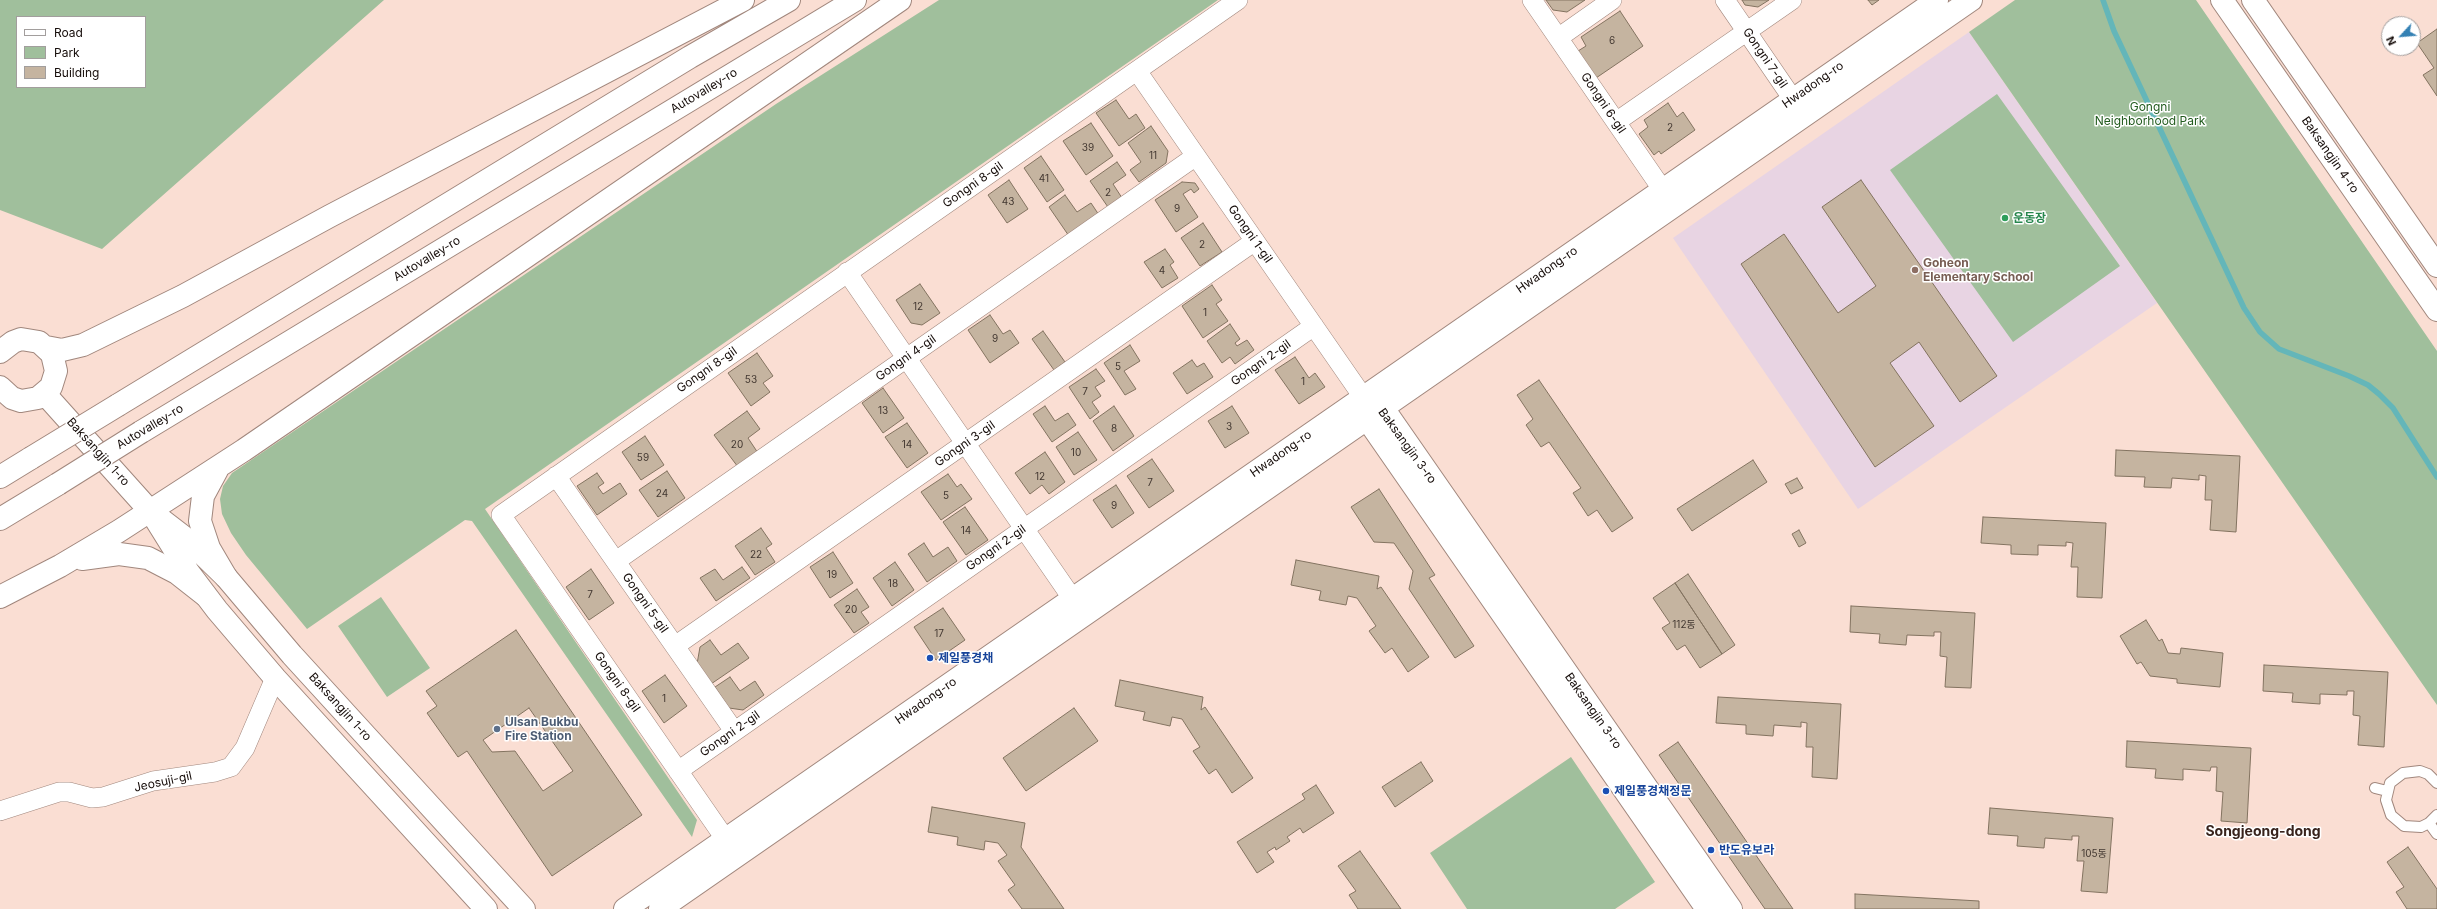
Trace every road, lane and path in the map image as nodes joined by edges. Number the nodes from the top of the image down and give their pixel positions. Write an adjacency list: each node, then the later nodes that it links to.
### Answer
1 (743, 0): 27 (main road)
2 (789, 0): 36 (main road, bridge)
3 (855, 0): 38 (main road, Autovalley-ro, bridge)
4 (900, 0): 34 (main road)
5 (1238, 0): 16 (street, Gongni 8-gil)
6 (1532, 0): 15 (street, Gongni 6-gil)
7 (1612, 0): 15 (street)
8 (1725, 0): 14 (street, Gongni 7-gil)
9 (1792, 0): 14 (street)
10 (1936, 0): 17 (main road, Hwadong-ro)
11 (1971, 0): 17 (main road, Hwadong-ro)
12 (2222, 0): 24 (main road, Baksangjin 4-ro)
13 (2253, 0): 22 (main road, Baksangjin 4-ro)
14 (1747, 32): 17 (street, Gongni 7-gil); 18 (street)
15 (1558, 38): 18 (street, Gongni 6-gil)
16 (1137, 71): 19 (street, Gongni 1-gil); 23 (street, Gongni 8-gil)
17 (1798, 108): 20 (main road, Hwadong-ro)
18 (1616, 122): 20 (street, Gongni 6-gil)
19 (1196, 156): 21 (street, Gongni 1-gil); 28 (street, Gongni 4-gil)
20 (1668, 198): 31 (main road, Hwadong-ro); 32 (main road, Hwadong-ro)
21 (1255, 241): 25 (street, Gongni 1-gil); 33 (street, Gongni 3-gil)
22 (2437, 266)
23 (848, 272): 28 (street); 35 (street, Gongni 8-gil)
24 (2437, 310)
25 (1314, 326): 31 (street, Gongni 1-gil); 39 (street, Gongni 2-gil)
26 (2, 347): 27 (main road)
27 (46, 347): 30 (main road)
28 (907, 358): 33 (street); 40 (street, Gongni 4-gil)
29 (0, 387): 30 (main road)
30 (45, 394): 37 (main road, Baksangjin 1-ro)
31 (1363, 397): 32 (main road, Baksangjin 3-ro); 45 (main road, Hwadong-ro)
32 (1375, 414): 45 (main road, Hwadong-ro); 62 (main road, Baksangjin 3-ro); 63 (main road, Baksangjin 3-ro)
33 (966, 443): 39 (street); 46 (street, Gongni 3-gil)
34 (220, 466): 37 (main road); 42 (main road)
35 (556, 476): 40 (street, Gongni 5-gil); 49 (street, Gongni 8-gil)
36 (0, 477)
37 (150, 511): 41 (main road); 42 (main road, Baksangjin 1-ro); 43 (main road, Baksangjin 1-ro)
38 (0, 519)
39 (1024, 528): 45 (street); 48 (street, Gongni 2-gil)
40 (616, 561): 46 (street, Gongni 5-gil)
41 (60, 566): 43 (main road); 44 (main road)
42 (226, 577): 59 (main road, Baksangjin 1-ro)
43 (205, 595): 47 (main road, Baksangjin 1-ro)
44 (0, 597)
45 (1078, 607): 57 (main road, Hwadong-ro); 61 (main road, Hwadong-ro)
46 (675, 646): 48 (street, Gongni 5-gil)
47 (275, 678): 53 (street, Jeosuji-gil); 58 (main road, Baksangjin 1-ro)
48 (734, 731): 49 (street, Gongni 2-gil)
49 (678, 771): 57 (street, Gongni 8-gil)
50 (2437, 783): 52 (lane)
51 (2375, 788): 52 (lane)
52 (2387, 791): 55 (lane)
53 (0, 811)
54 (2437, 815): 55 (lane)
55 (2429, 823): 56 (lane)
56 (2437, 834)
57 (726, 840): 60 (main road, Hwadong-ro)
58 (486, 909)
59 (524, 909)
60 (626, 909)
61 (660, 909)
62 (1706, 909)
63 (1730, 909)

